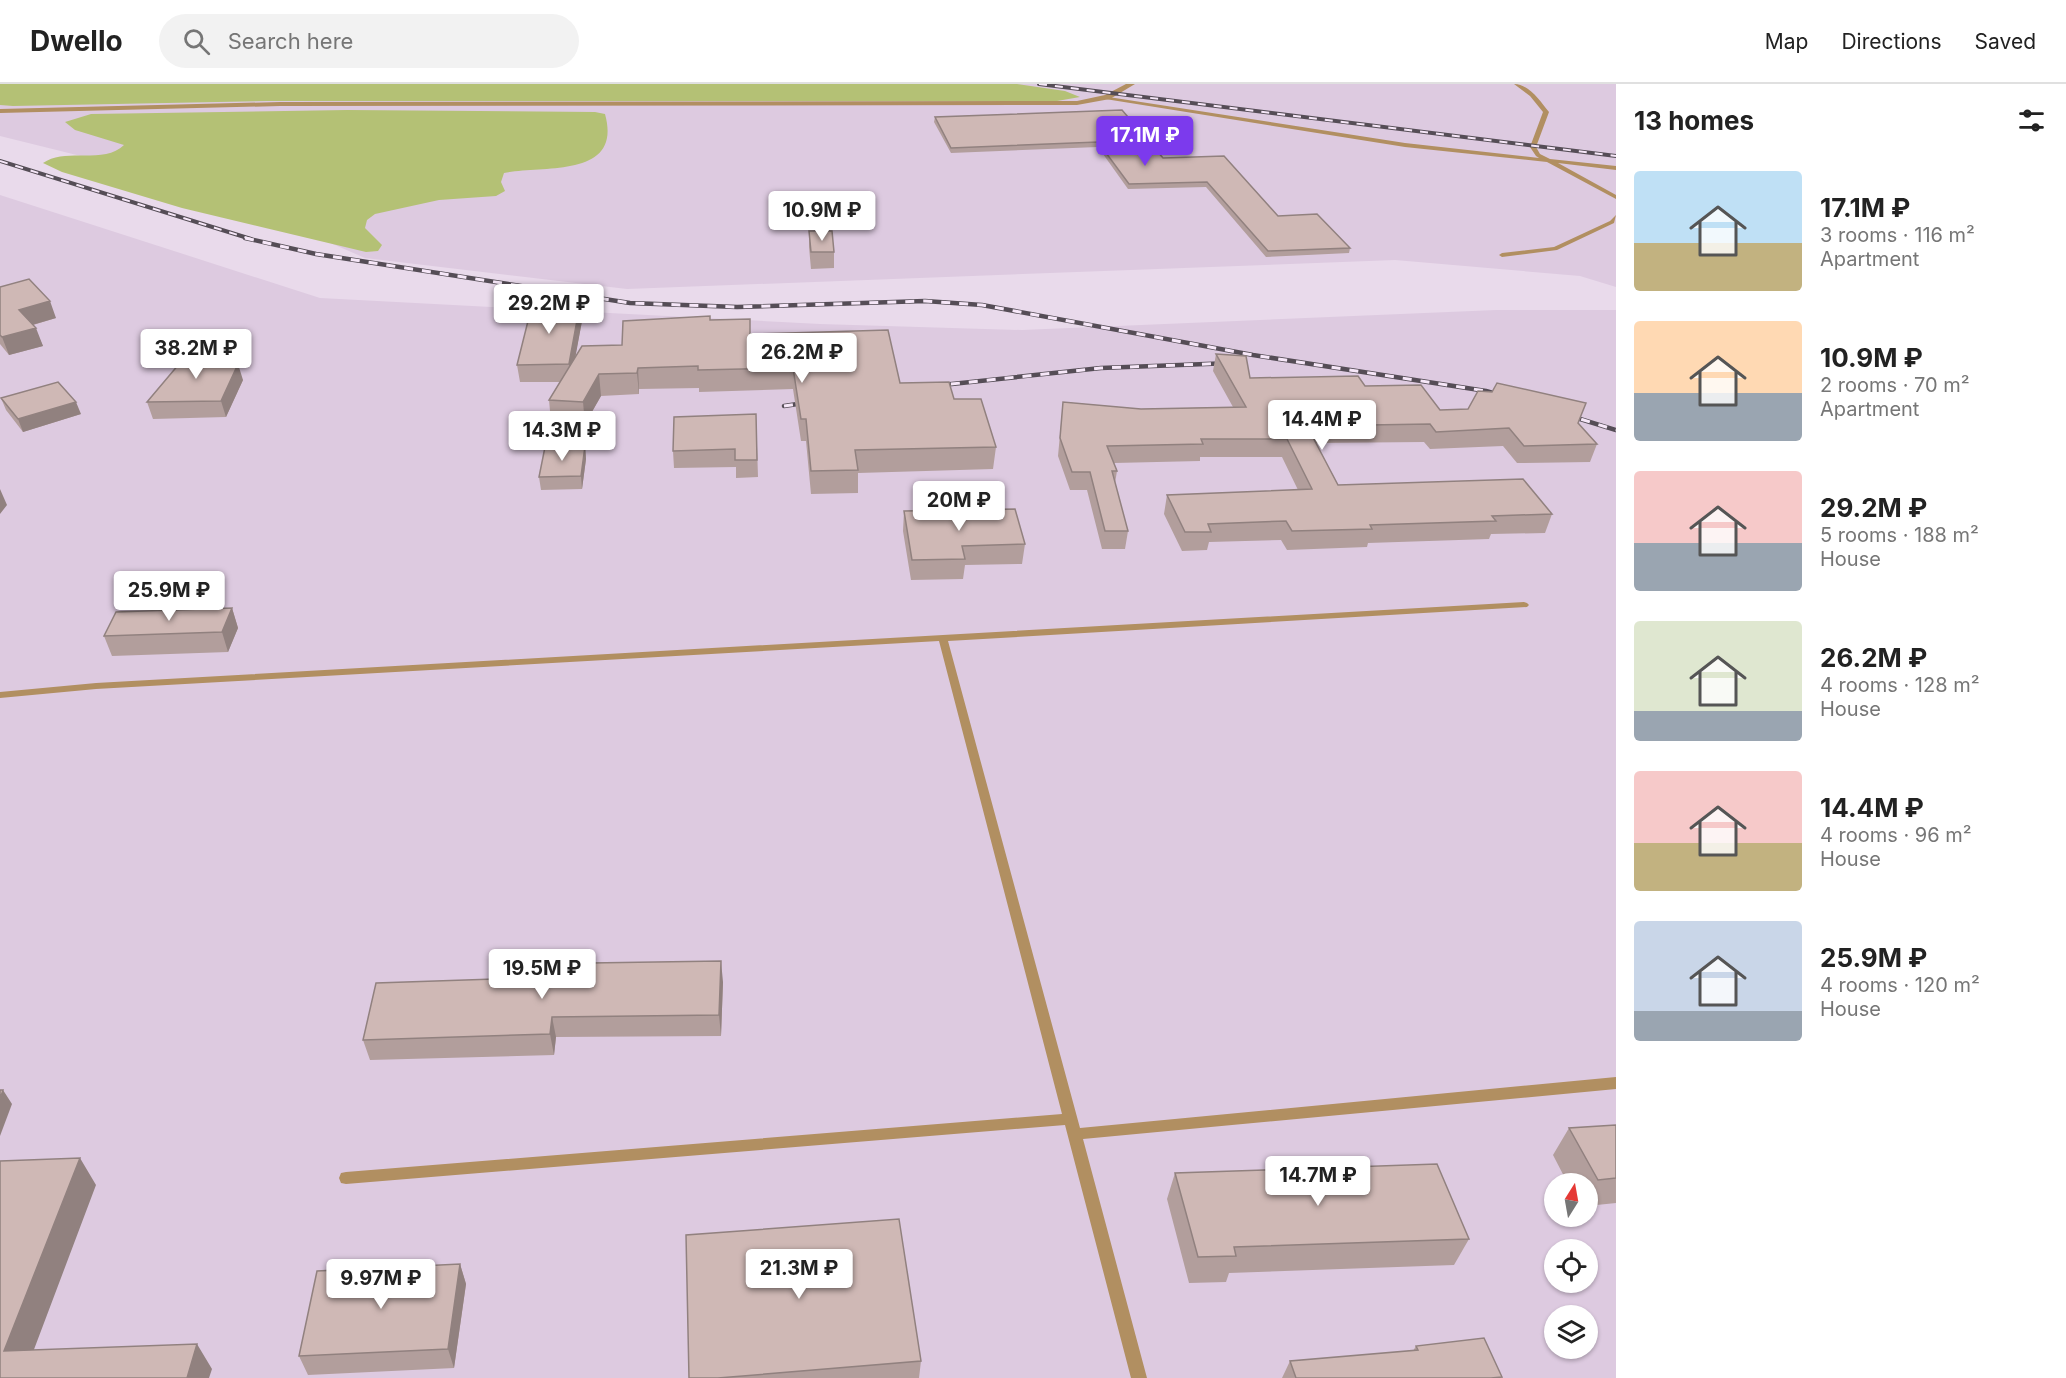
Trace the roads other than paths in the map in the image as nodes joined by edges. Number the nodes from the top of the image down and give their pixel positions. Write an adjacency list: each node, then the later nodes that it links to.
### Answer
1 (1131, 84): 3 (street)
2 (1516, 84): 5 (lane)
3 (1102, 98): 4 (street); 5 (lane)
4 (0, 111)
5 (1547, 162): 6 (lane); 7 (lane)
6 (1616, 168)
7 (1616, 197)
8 (1616, 218): 9 (lane)
9 (1502, 255)
10 (1524, 605): 11 (lane)
11 (944, 639): 12 (lane); 14 (lane)
12 (0, 695)
13 (1616, 1083): 15 (lane)
14 (1071, 1119): 15 (lane); 16 (lane)
15 (1075, 1134): 17 (lane)
16 (346, 1179)
17 (1139, 1378)

